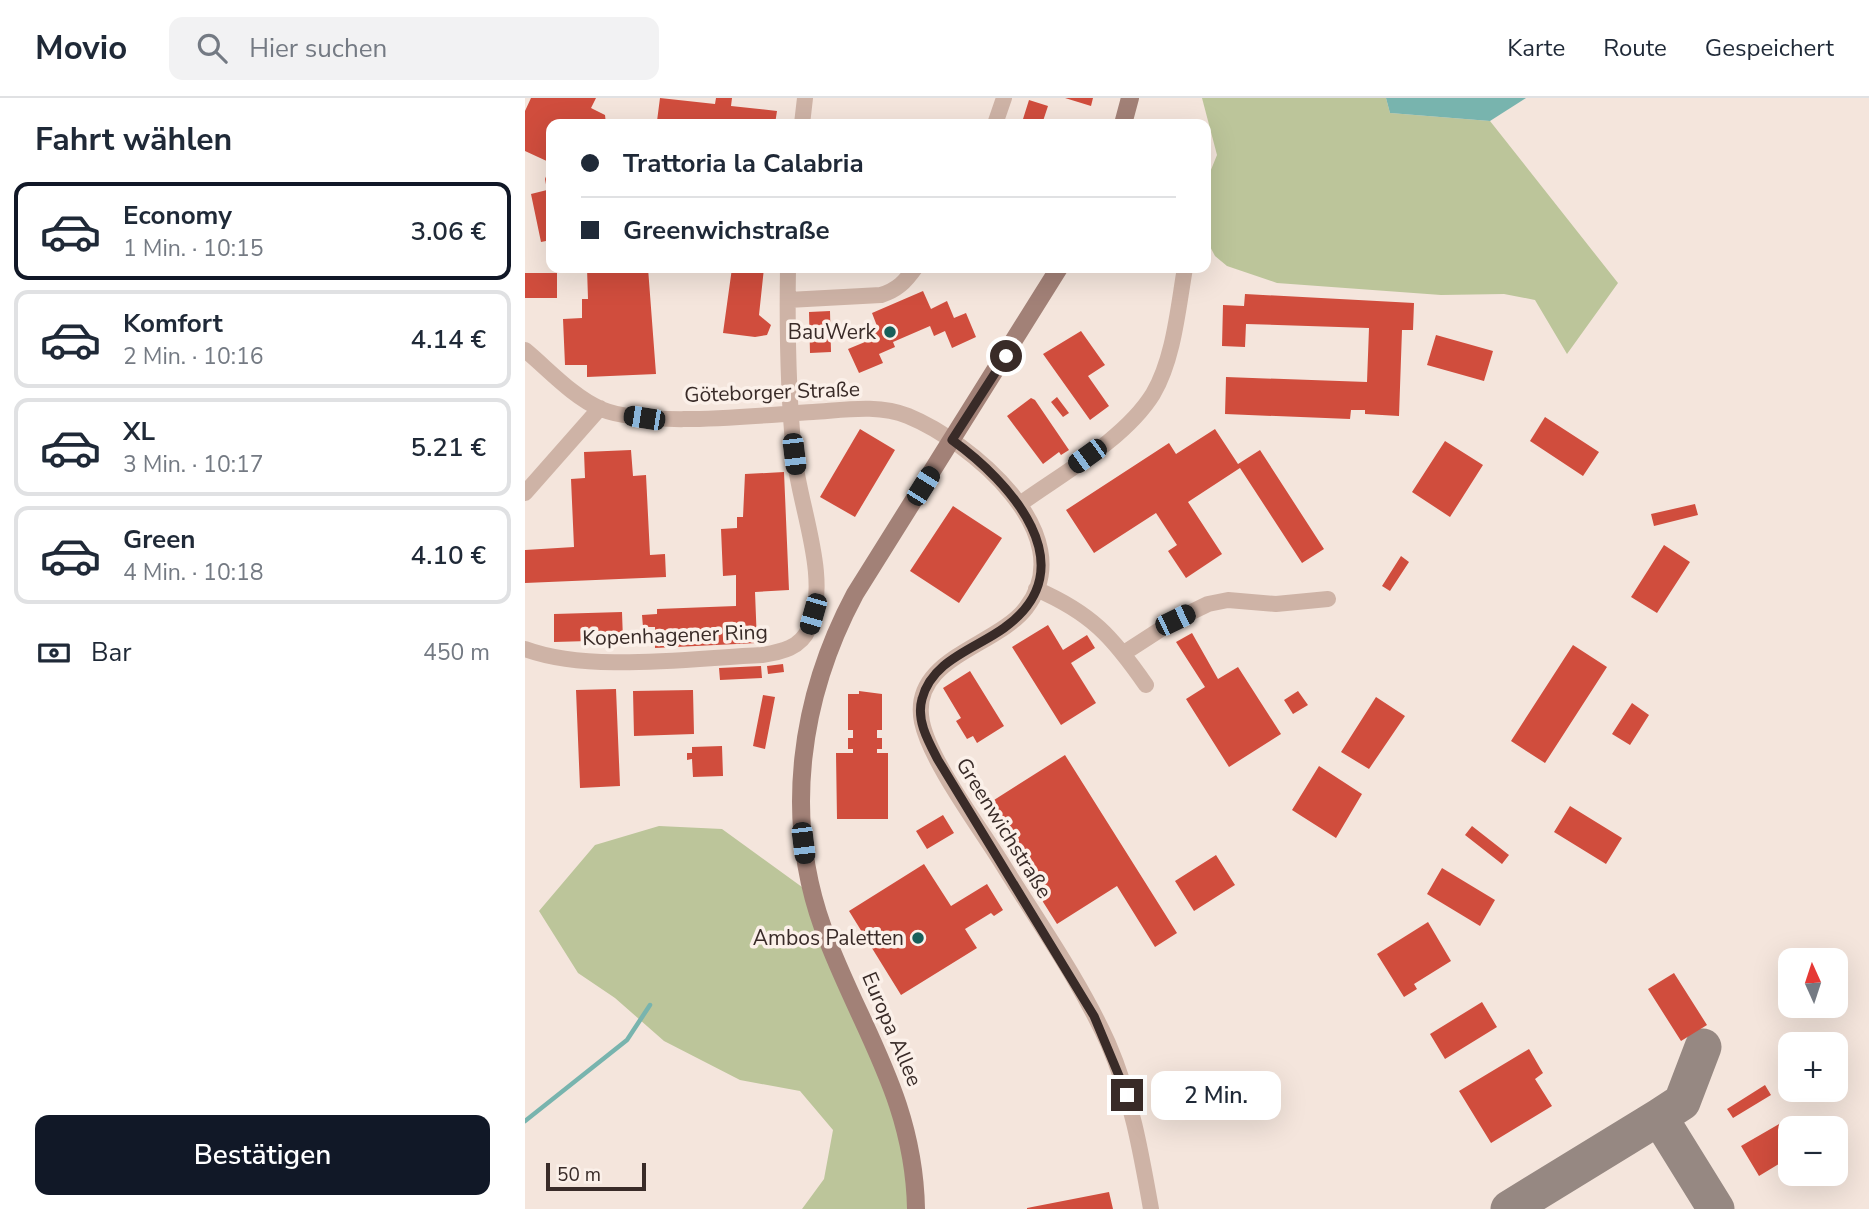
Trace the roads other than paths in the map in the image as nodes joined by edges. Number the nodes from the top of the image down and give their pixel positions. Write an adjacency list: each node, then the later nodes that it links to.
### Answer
1 (805, 98): 4 (street)
2 (1004, 98): 5 (street)
3 (1130, 98): 6 (main road)
4 (803, 119)
5 (997, 119)
6 (1124, 119)
7 (788, 273): 11 (street, Kopenhagener Ring)
8 (912, 273): 11 (street)
9 (1056, 273): 15 (main road, Europa Allee)
10 (1184, 273): 17 (street)
11 (788, 300): 14 (street, Kopenhagener Ring)
12 (525, 350): 13 (street, Göteborger Straße)
13 (600, 408): 14 (street, Göteborger Straße); 16 (street)
14 (792, 413): 15 (street, Göteborger Straße); 20 (street, Kopenhagener Ring)
15 (952, 440): 17 (street); 23 (main road, Europa Allee)
16 (525, 493)
17 (1020, 504): 18 (street)
18 (1036, 589): 21 (street); 24 (street, Greenwichstraße)
19 (1328, 599): 21 (street)
20 (525, 649)
21 (1124, 653): 22 (street)
22 (1146, 685)
23 (916, 1209)
24 (1151, 1209)

